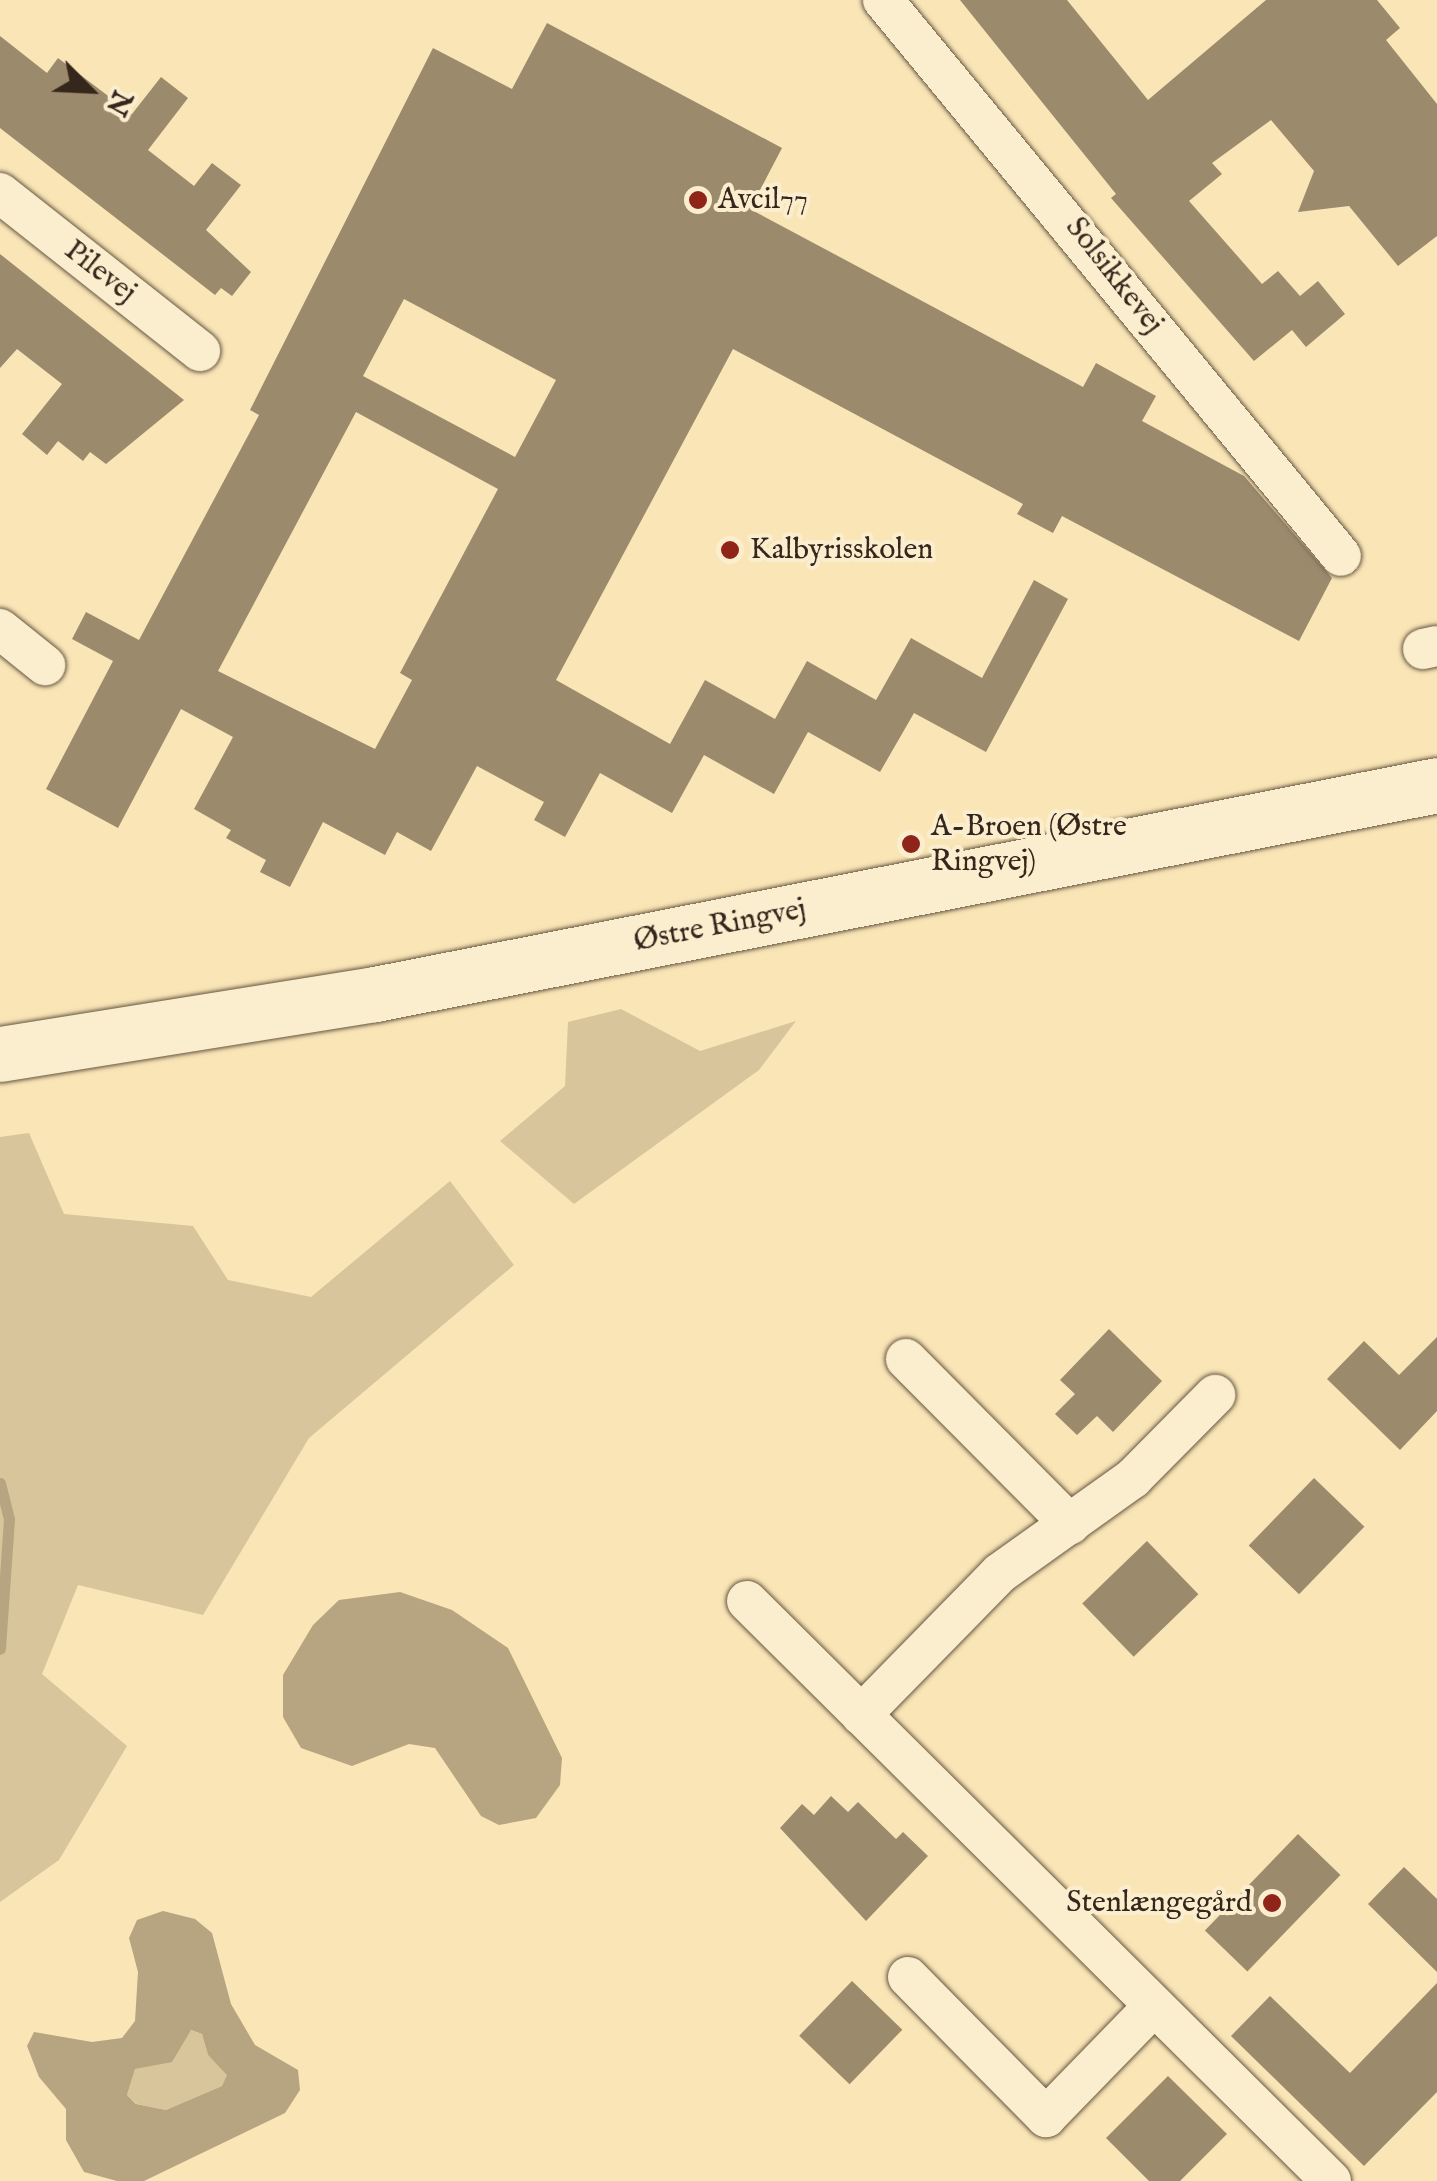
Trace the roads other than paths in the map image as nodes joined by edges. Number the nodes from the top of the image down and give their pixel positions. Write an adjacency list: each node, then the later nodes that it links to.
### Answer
1 (883, 0): 4 (street, Solsikkevej)
2 (0, 193): 3 (street, Pilevej)
3 (200, 351)
4 (1341, 556)
5 (0, 630): 6 (street)
6 (45, 665)
7 (1437, 785): 8 (street, Østre Ringvej)
8 (0, 1054)
9 (906, 1359): 11 (street)
10 (1215, 1395): 11 (street)
11 (1070, 1524): 13 (street)
12 (747, 1601): 13 (street)
13 (861, 1715): 15 (street)
14 (908, 1978): 15 (street)
15 (1153, 2007): 16 (street)
16 (1330, 2181)

